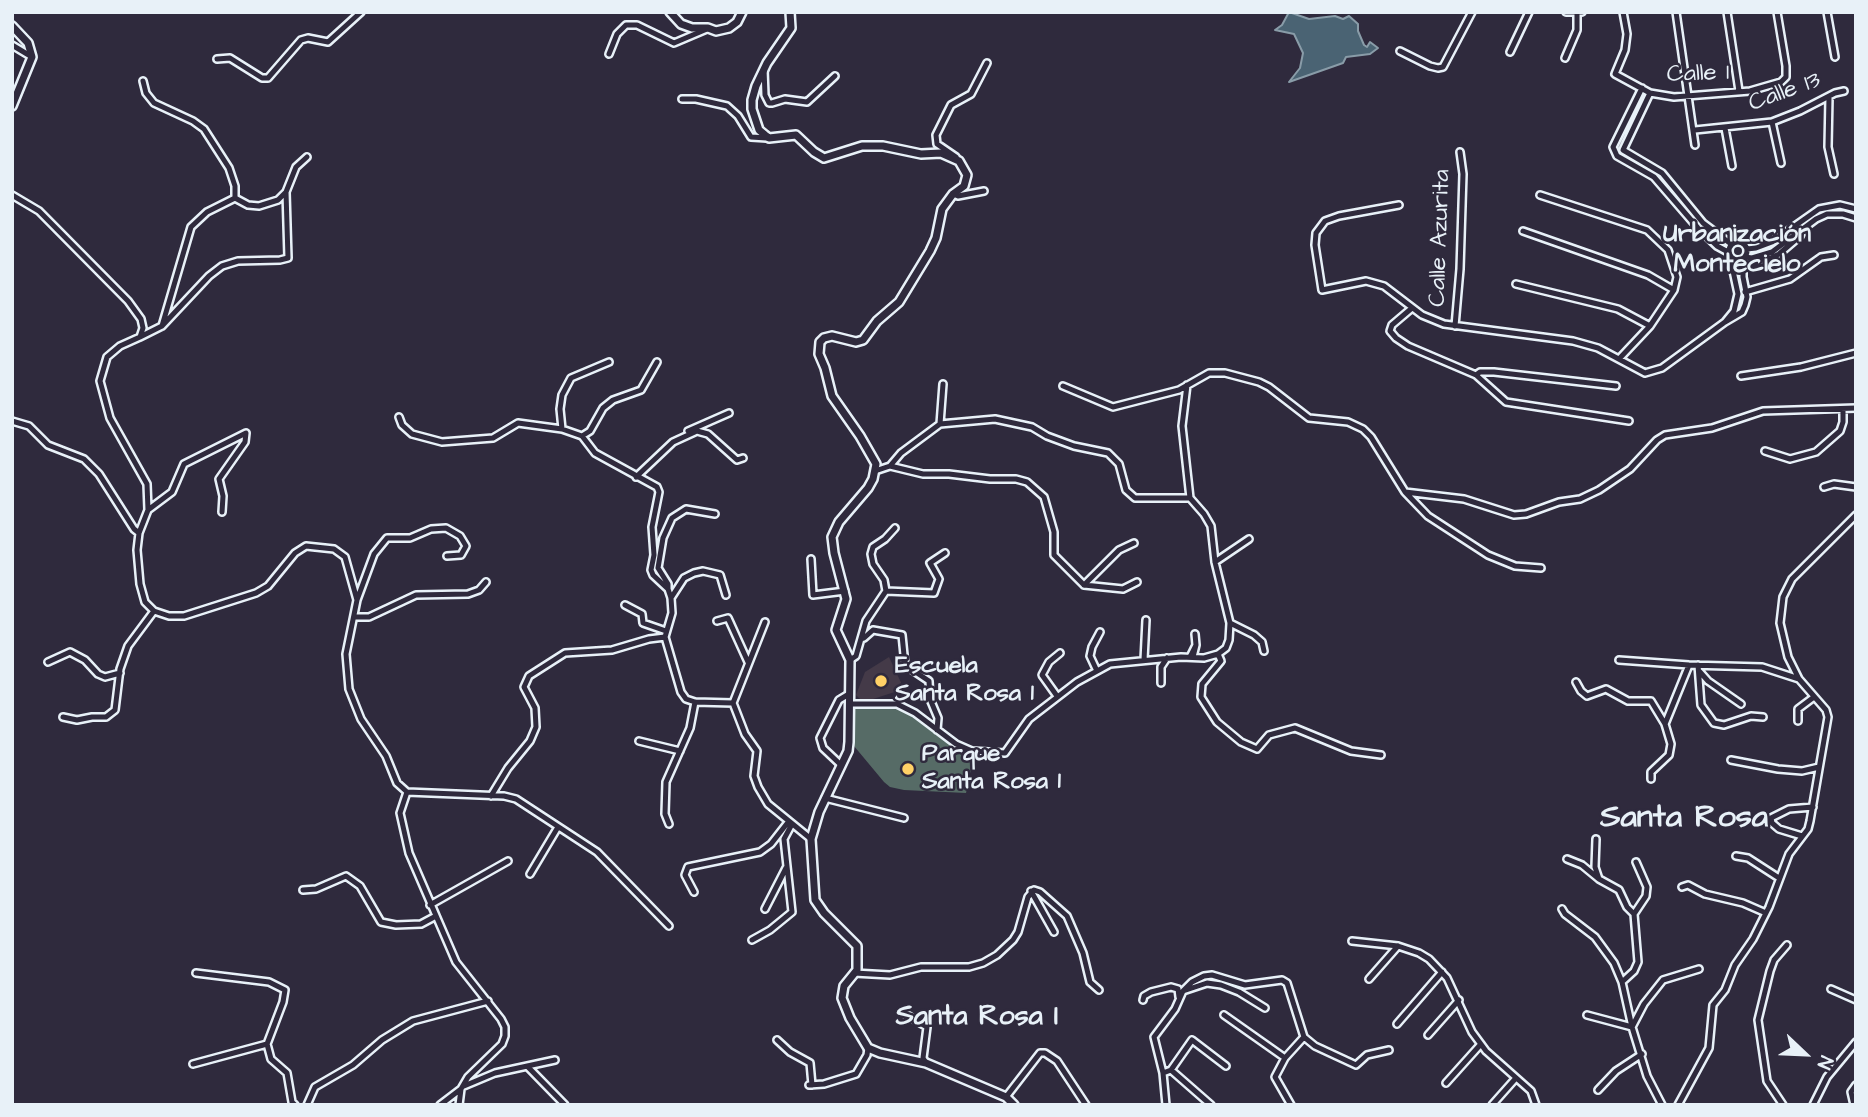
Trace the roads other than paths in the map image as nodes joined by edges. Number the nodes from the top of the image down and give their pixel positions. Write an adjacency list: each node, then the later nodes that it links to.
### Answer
1 (361, 12): 25 (street)
2 (670, 12): 17 (street)
3 (736, 12): 15 (street)
4 (742, 12): 15 (street)
5 (793, 12): 27 (street)
6 (1472, 12): 19 (street)
7 (1529, 12): 20 (street)
8 (1566, 12): 14 (street)
9 (1623, 12): 30 (street)
10 (1676, 12): 34 (street)
11 (1727, 12): 31 (street)
12 (1777, 12): 31 (street, Calle 1)
13 (1827, 12): 23 (street)
14 (1580, 13): 24 (street)
15 (737, 22): 17 (street)
16 (12, 26): 22 (street)
17 (708, 28): 21 (street)
18 (12, 45): 22 (street)
19 (1400, 51)
20 (1510, 52)
21 (609, 54)
22 (32, 57): 37 (street)
23 (1835, 57)
24 (1565, 58)
25 (217, 59)
26 (987, 64): 45 (street)
27 (764, 69): 28 (street); 41 (street)
28 (835, 76)
29 (143, 81): 54 (street)
30 (1642, 88): 33 (street); 61 (street)
31 (1739, 91): 34 (street, Calle 1)
32 (1844, 91): 35 (street, Calle 13)
33 (1650, 93): 34 (street, Calle 1); 59 (street)
34 (1688, 97): 40 (street)
35 (1829, 97): 38 (street, Calle 13); 48 (street)
36 (682, 99): 41 (street)
37 (12, 106)
38 (1772, 122): 39 (street, Calle 13); 46 (street)
39 (1725, 128): 40 (street, Calle 13); 47 (street)
40 (1695, 130): 42 (street)
41 (769, 138): 45 (street)
42 (1695, 145)
43 (1460, 152): 71 (street, Calle Azurita)
44 (307, 157): 50 (street)
45 (959, 161): 51 (street)
46 (1781, 163)
47 (1732, 166)
48 (1834, 174)
49 (984, 191): 51 (street)
50 (286, 192): 54 (street); 70 (street)
51 (953, 194): 97 (street)
52 (12, 195): 73 (street)
53 (1540, 195): 65 (street)
54 (235, 198): 70 (street)
55 (1399, 205): 68 (street)
56 (1856, 209): 60 (street)
57 (1856, 218): 63 (street)
58 (1524, 231): 65 (street)
59 (1731, 244): 60 (street); 61 (street)
60 (1747, 249): 63 (street)
61 (1729, 254): 63 (street); 67 (street)
62 (1834, 255): 66 (street)
63 (1744, 258): 66 (street)
64 (1516, 284): 72 (street)
65 (1674, 290): 72 (street)
66 (1746, 292): 67 (street); 69 (street)
67 (1738, 293): 69 (street)
68 (1412, 307): 71 (street); 78 (street)
69 (1725, 322): 75 (street)
70 (162, 326): 73 (street)
71 (1455, 326): 75 (street)
72 (1650, 326): 75 (street)
73 (140, 337): 103 (street)
74 (1856, 353): 79 (street)
75 (1619, 359)
76 (609, 362): 91 (street)
77 (657, 362): 92 (street)
78 (1476, 375): 83 (street); 89 (street)
79 (1741, 376)
80 (943, 384): 90 (street)
81 (1186, 385): 82 (street); 101 (street); 102 (street)
82 (1063, 386)
83 (1616, 386)
84 (1856, 408): 85 (street)
85 (1843, 409): 94 (street); 101 (street)
86 (729, 413): 93 (street)
87 (399, 417): 91 (street)
88 (12, 421): 108 (street)
89 (1629, 421)
90 (940, 424): 96 (street); 102 (street)
91 (562, 429): 92 (street)
92 (582, 436): 98 (street)
93 (685, 436): 95 (street); 98 (street)
94 (1765, 450)
95 (743, 458)
96 (890, 466): 97 (street); 118 (street)
97 (875, 471): 120 (street)
98 (636, 477): 119 (street)
99 (1856, 486): 100 (street)
100 (1824, 487)
101 (1405, 492): 115 (street)
102 (1189, 498): 114 (street)
103 (148, 510): 104 (street); 108 (street)
104 (222, 512)
105 (715, 514): 119 (street)
106 (1856, 515): 148 (street)
107 (895, 528): 121 (street)
108 (139, 533): 126 (street)
109 (1248, 539): 114 (street)
110 (1134, 543): 118 (street)
111 (945, 553): 121 (street)
112 (447, 556): 124 (street)
113 (811, 559): 120 (street)
114 (1215, 562): 131 (street)
115 (1541, 568)
116 (486, 582): 127 (street)
117 (1137, 582): 118 (street)
118 (1084, 585)
119 (668, 589): 123 (street)
120 (845, 591): 139 (street)
121 (886, 591): 134 (street)
122 (726, 595): 123 (street)
123 (671, 598): 133 (street)
124 (357, 600): 126 (street); 127 (street)
125 (625, 605): 133 (street)
126 (154, 611): 147 (street)
127 (355, 617): 170 (street)
128 (1146, 620): 140 (street)
129 (717, 621): 143 (street)
130 (765, 622): 143 (street)
131 (1230, 623): 135 (street); 137 (street)
132 (1100, 632): 146 (street)
133 (665, 634): 154 (street); 171 (street)
134 (860, 643): 139 (street); 162 (street)
135 (1264, 651)
136 (1060, 653): 152 (street)
137 (1218, 654): 138 (street); 165 (street)
138 (1167, 658): 140 (street); 150 (street)
139 (850, 660): 151 (street)
140 (1144, 660): 146 (street)
141 (1619, 660): 144 (street)
142 (48, 662): 147 (street)
143 (748, 662): 155 (street)
144 (1689, 665): 145 (street); 161 (street)
145 (1698, 665): 148 (street); 157 (street); 159 (street)
146 (1097, 671): 152 (street)
147 (120, 673): 158 (street)
148 (1799, 679): 153 (street)
149 (1576, 682): 161 (street)
150 (1161, 683)
151 (849, 694): 156 (street); 167 (street)
152 (1058, 696): 162 (street)
153 (1814, 697): 160 (street); 168 (street)
154 (695, 702): 155 (street); 164 (street)
155 (733, 703): 175 (street)
156 (849, 704): 162 (street); 167 (street)
157 (1741, 704)
158 (63, 717)
159 (1763, 717)
160 (1798, 721)
161 (1665, 723): 169 (street)
162 (937, 730)
163 (639, 741): 164 (street)
164 (680, 751): 176 (street)
165 (1381, 755)
166 (1731, 760): 168 (street)
167 (841, 765): 172 (street)
168 (1819, 767): 173 (street)
169 (1651, 779)
170 (407, 792): 171 (street); 193 (street)
171 (491, 796): 177 (street)
172 (825, 798): 174 (street); 179 (street)
173 (1813, 807): 178 (street); 178 (street)
174 (904, 818)
175 (791, 823): 179 (street); 184 (street); 192 (street)
176 (669, 824)
177 (558, 827): 186 (street); 199 (street)
178 (1802, 836): 187 (street)
179 (811, 839): 208 (street)
180 (1596, 839): 188 (street)
181 (1736, 856): 187 (street)
182 (1567, 859): 188 (street)
183 (508, 860): 193 (street)
184 (787, 861): 194 (street); 201 (street)
185 (1636, 862): 197 (street)
186 (530, 874)
187 (1779, 878): 196 (street)
188 (1599, 879): 197 (street)
189 (1682, 887): 196 (street)
190 (303, 890): 198 (street)
191 (1031, 891): 200 (street); 208 (street); 212 (street)
192 (694, 892)
193 (430, 905): 198 (street)
194 (765, 909)
195 (1562, 909): 210 (street)
196 (1766, 913): 260 (street)
197 (1634, 914): 210 (street)
198 (436, 916): 217 (street)
199 (669, 926)
200 (1054, 932)
201 (752, 940)
202 (1352, 941): 204 (street)
203 (1787, 945): 261 (street)
204 (1398, 946): 206 (street); 209 (street)
205 (1699, 969): 223 (street)
206 (1442, 972): 215 (street); 222 (street)
207 (195, 973): 228 (street)
208 (854, 973): 230 (street)
209 (1369, 979)
210 (1622, 982): 223 (street)
211 (1831, 989): 216 (street)
212 (1099, 990)
213 (1181, 994): 214 (street); 218 (street); 225 (street); 240 (street)
214 (1143, 1000)
215 (1459, 1000): 224 (street); 229 (street)
216 (1856, 1000)
217 (488, 1001): 244 (street); 248 (street)
218 (1265, 1008)
219 (902, 1012): 235 (street)
220 (1224, 1015): 233 (street)
221 (1587, 1015): 223 (street)
222 (1397, 1024)
223 (1632, 1027): 232 (street)
224 (1428, 1035)
225 (1304, 1037): 231 (street); 233 (street)
226 (777, 1040): 230 (street)
227 (1856, 1042): 262 (street)
228 (267, 1044): 236 (street); 247 (street)
229 (1482, 1044): 241 (street); 242 (street)
230 (868, 1048): 235 (street)
231 (1389, 1049)
232 (1642, 1054): 245 (street); 259 (street)
233 (1285, 1058): 256 (street)
234 (555, 1060): 238 (street)
235 (926, 1063): 246 (street)
236 (193, 1064)
237 (1226, 1066): 239 (street)
238 (527, 1067): 244 (street); 251 (street)
239 (1171, 1070): 240 (street); 255 (street)
240 (1163, 1073): 254 (street)
241 (1517, 1078): 257 (street); 258 (street)
242 (1446, 1083)
243 (1856, 1085): 263 (street)
244 (461, 1088): 249 (street); 250 (street)
245 (1598, 1090)
246 (1006, 1097): 252 (street); 253 (street)
247 (291, 1104)
248 (307, 1105)
249 (440, 1105)
250 (459, 1105)
251 (565, 1105)
252 (1014, 1105)
253 (1086, 1105)
254 (1166, 1105)
255 (1211, 1105)
256 (1291, 1105)
257 (1492, 1105)
258 (1536, 1105)
259 (1662, 1105)
260 (1678, 1105)
261 (1783, 1105)
262 (1813, 1105)
263 (1854, 1105)

